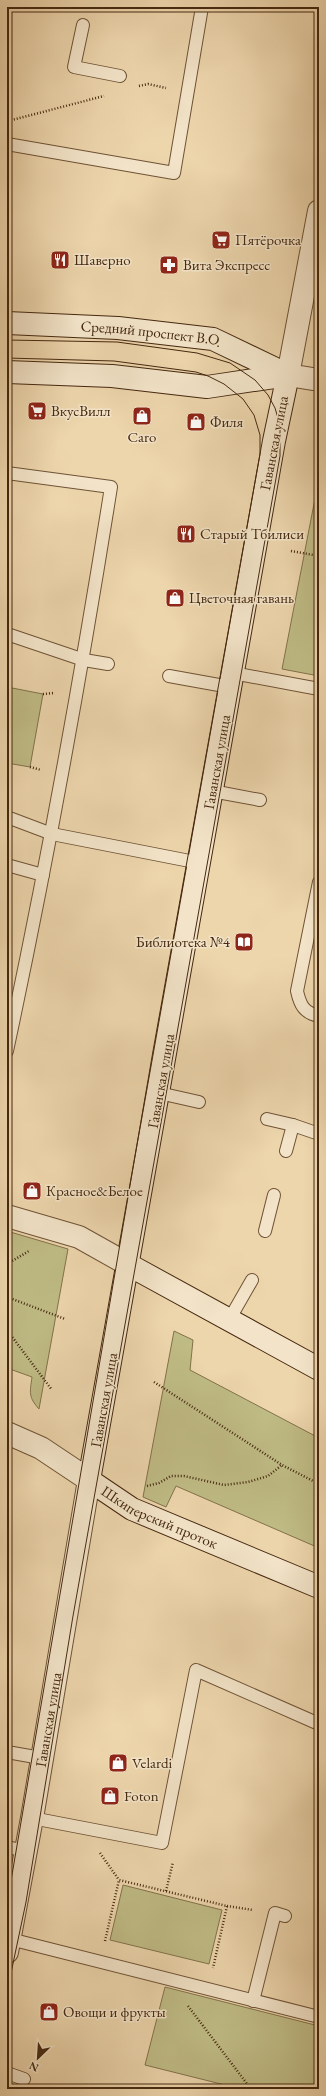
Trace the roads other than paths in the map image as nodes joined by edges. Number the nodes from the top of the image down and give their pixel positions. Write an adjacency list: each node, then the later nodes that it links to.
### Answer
1 (202, 7): 4 (lane)
2 (83, 25): 3 (lane)
3 (120, 76)
4 (7, 144)
5 (319, 211): 8 (main road, Гаванская улица)
6 (7, 323): 8 (main road, Средний проспект В.О.)
7 (7, 372): 8 (main road, Средний проспект В.О.)
8 (288, 375): 9 (main road, Средний проспект В.О.); 15 (main road, Гаванская улица)
9 (319, 380)
10 (7, 473): 12 (lane)
11 (7, 634): 12 (lane)
12 (84, 660): 13 (lane); 20 (lane)
13 (108, 664)
14 (169, 676): 15 (lane)
15 (232, 680): 16 (lane); 17 (main road, Гаванская улица)
16 (319, 689)
17 (212, 791): 18 (lane); 21 (main road, Гаванская улица)
18 (260, 800)
19 (7, 817): 20 (lane)
20 (52, 834): 21 (lane); 23 (lane)
21 (200, 862): 28 (main road, Гаванская улица)
22 (7, 865): 23 (lane)
23 (43, 875): 27 (lane)
24 (319, 882): 25 (lane)
25 (316, 911): 26 (lane)
26 (319, 1016)
27 (7, 1051)
28 (159, 1093): 29 (lane); 37 (main road, Гаванская улица)
29 (199, 1102)
30 (267, 1118): 31 (lane)
31 (293, 1125): 32 (lane); 33 (lane)
32 (319, 1134)
33 (286, 1151)
34 (274, 1195): 36 (lane)
35 (7, 1216): 37 (main road)
36 (265, 1231)
37 (129, 1265): 39 (main road); 42 (main road, Гаванская улица)
38 (252, 1280): 39 (lane)
39 (229, 1320): 40 (main road)
40 (319, 1369)
41 (7, 1433): 42 (main road, Шкиперский проток)
42 (89, 1480): 43 (main road, Шкиперский проток); 46 (main road, Гаванская улица)
43 (319, 1587)
44 (319, 1724): 47 (lane)
45 (7, 1752): 46 (lane)
46 (41, 1758): 47 (main road, Гаванская улица)
47 (32, 1818): 48 (main road, Гаванская улица)
48 (16, 1849): 50 (main road, Гаванская улица)
49 (285, 1916): 51 (lane)
50 (8, 1945): 51 (lane)
51 (253, 2001): 52 (lane)
52 (319, 2018)
53 (7, 2073): 54 (lane)
54 (24, 2079)

